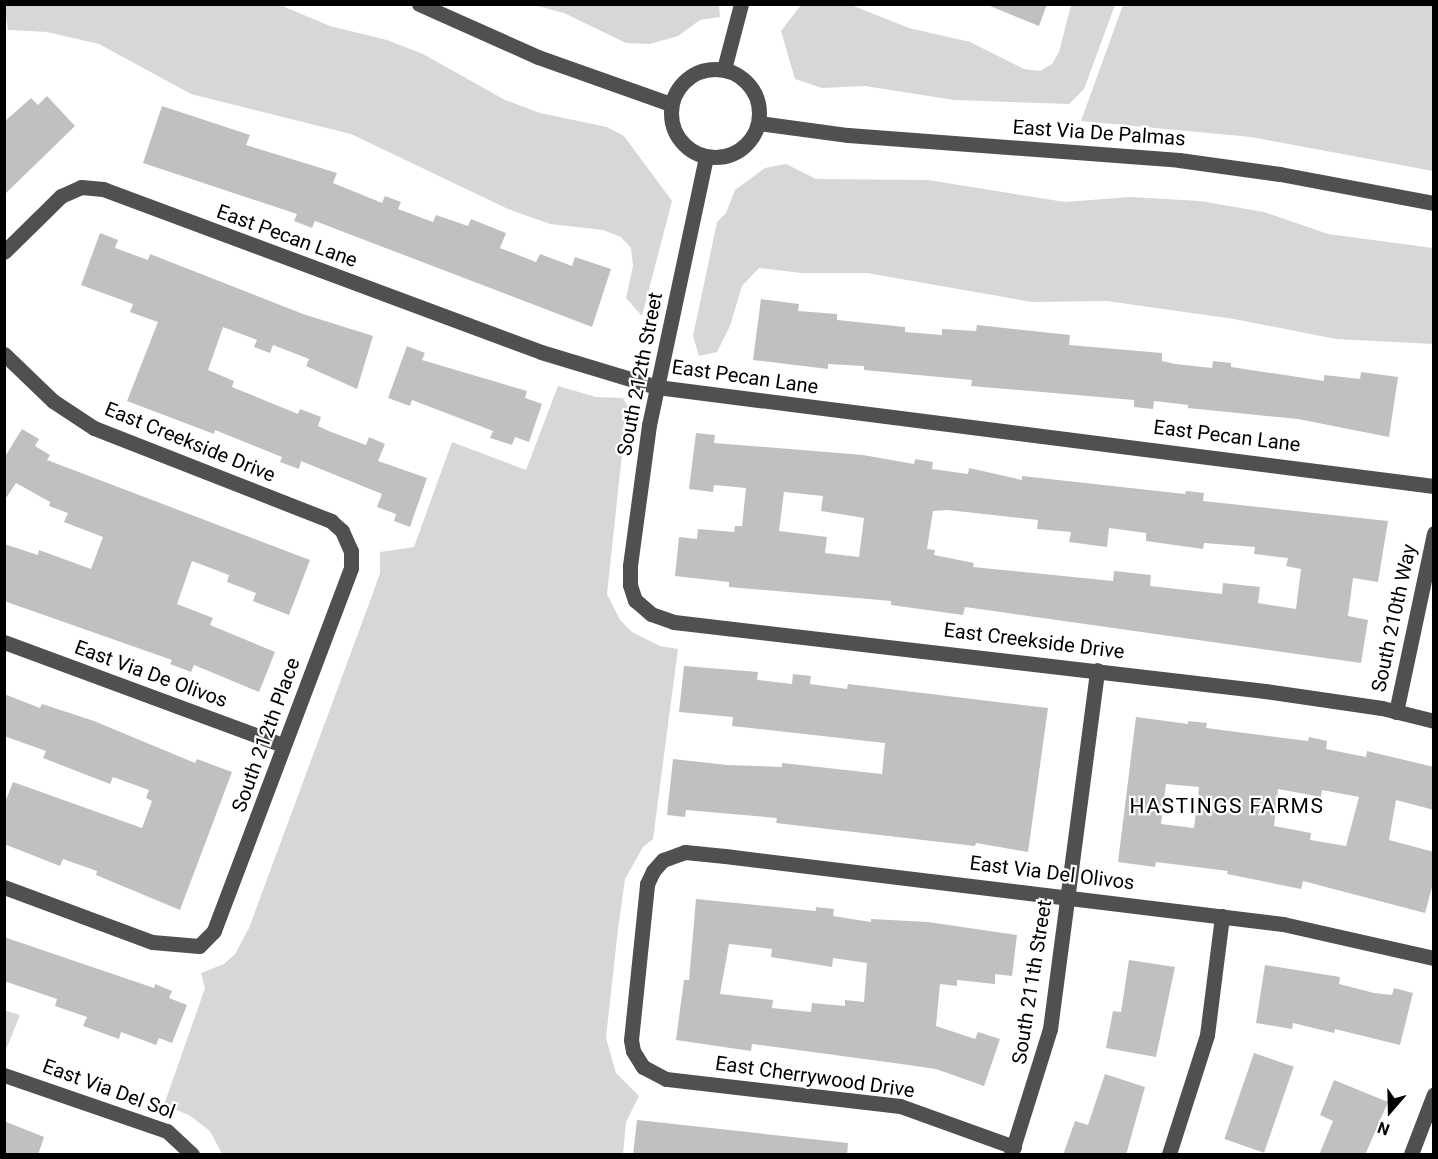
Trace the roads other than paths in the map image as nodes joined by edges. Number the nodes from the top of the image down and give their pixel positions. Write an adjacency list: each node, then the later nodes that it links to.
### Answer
1 (419, 4): 4 (street)
2 (741, 4): 3 (street)
3 (724, 69): 4 (street); 5 (street)
4 (671, 104): 6 (street)
5 (759, 123): 6 (street); 7 (street, East Via De Palmas)
6 (706, 157): 10 (street, South 212th Street)
7 (1434, 203)
8 (4, 252): 10 (street, East Pecan Lane)
9 (4, 354): 12 (street, East Creekside Drive)
10 (657, 387): 11 (street, East Pecan Lane); 14 (street, South 212th Street)
11 (1434, 486)
12 (342, 531): 19 (street, South 212th Place)
13 (1434, 533): 17 (street, South 210th Way)
14 (635, 600): 16 (street, East Creekside Drive)
15 (4, 642): 19 (street, East Via De Olivos)
16 (1097, 670): 17 (street, East Creekside Drive); 21 (street, South 211th Street)
17 (1396, 712): 18 (street, East Creekside Drive)
18 (1434, 721)
19 (284, 745): 20 (street, South 212th Place)
20 (4, 887)
21 (1067, 896): 22 (street, East Via Del Olivos); 24 (street, East Via Del Olivos); 27 (street, South 211th Street)
22 (1222, 916): 23 (street, East Via Del Olivos); 29 (street)
23 (1434, 958)
24 (643, 1067): 27 (street, East Cherrywood Drive)
25 (4, 1075): 28 (street, East Via Del Sol)
26 (1434, 1094): 30 (street)
27 (1013, 1151)
28 (192, 1154)
29 (1169, 1155)
30 (1411, 1155)

